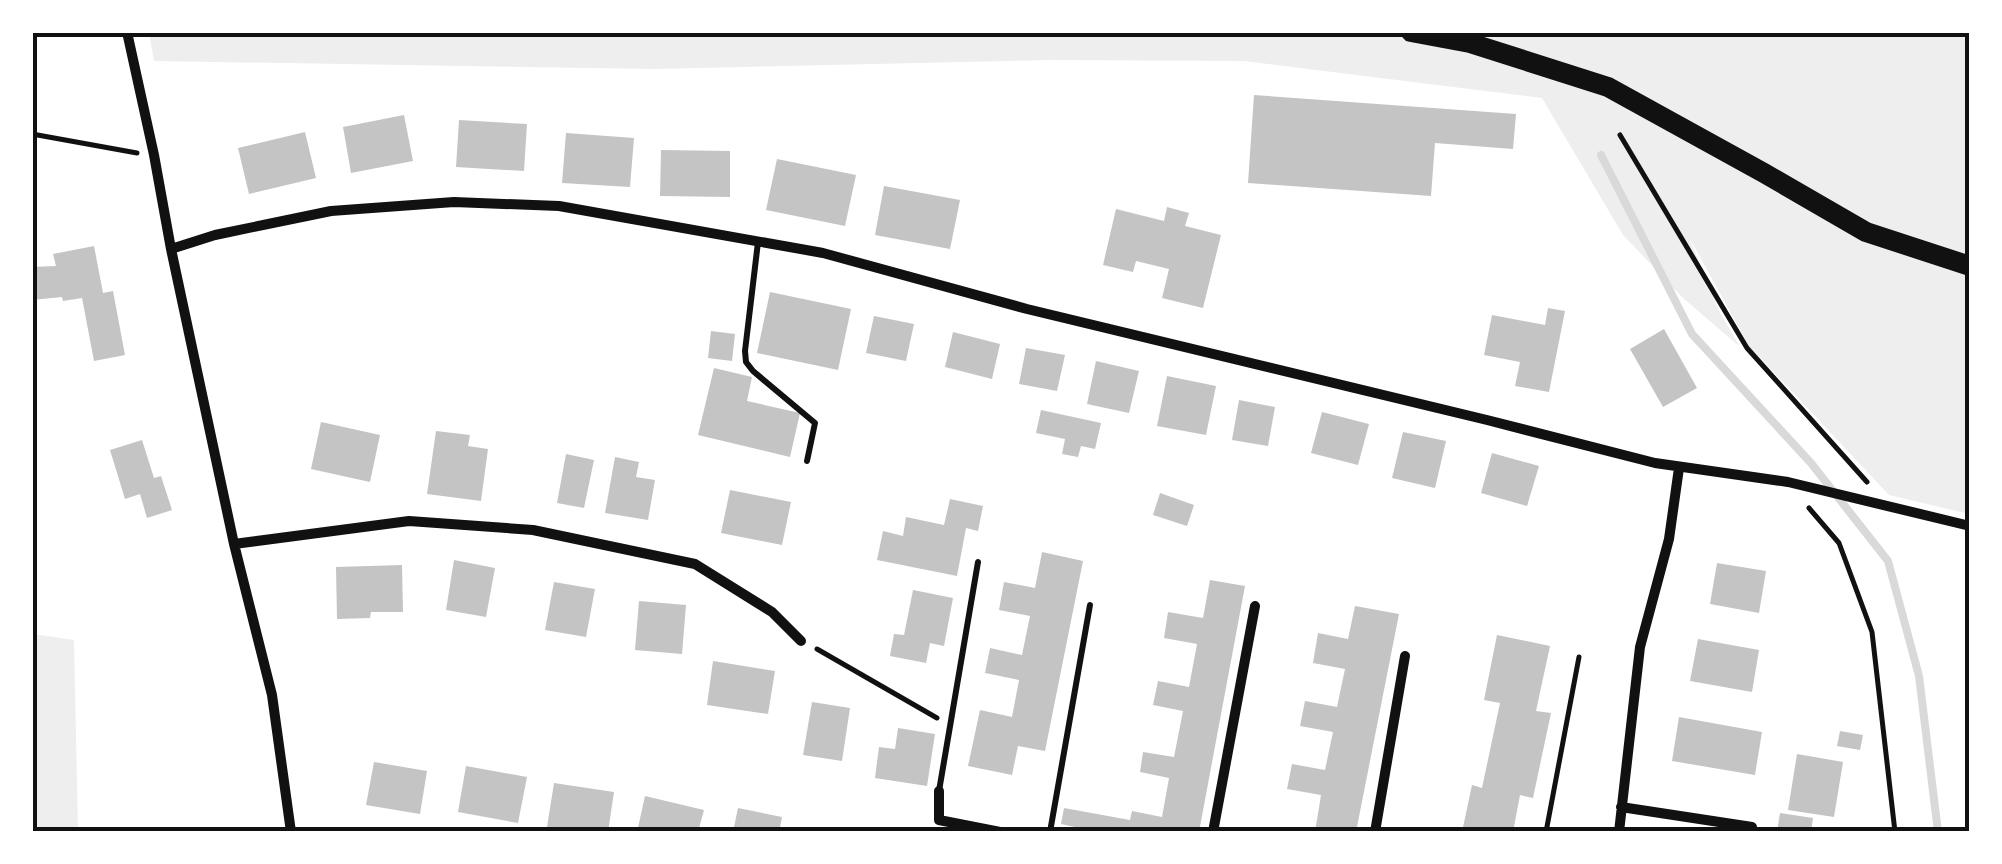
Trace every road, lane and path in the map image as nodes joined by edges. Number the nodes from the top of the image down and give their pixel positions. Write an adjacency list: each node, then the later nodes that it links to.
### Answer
1 (127, 32): 5 (street)
2 (1411, 32): 8 (main road)
3 (32, 134): 5 (path)
4 (1620, 135): 12 (path)
5 (154, 155): 7 (street)
6 (758, 242): 7 (street); 9 (lane); 10 (street)
7 (171, 249): 14 (street)
8 (1970, 266)
9 (807, 460)
10 (1679, 468): 11 (street); 23 (street)
11 (1791, 483): 12 (street); 32 (path)
12 (1889, 506): 13 (street)
13 (1970, 526)
14 (234, 544): 18 (street); 25 (street)
15 (978, 562): 21 (lane)
16 (1090, 605): 27 (lane)
17 (1255, 606): 28 (street)
18 (801, 640): 21 (path)
19 (1406, 656): 29 (street)
20 (1579, 658): 30 (path)
21 (949, 725): 22 (lane)
22 (939, 791): 26 (street)
23 (1621, 808): 24 (street); 31 (street)
24 (1752, 827)
25 (292, 832)
26 (1000, 832)
27 (1050, 832)
28 (1213, 832)
29 (1375, 832)
30 (1546, 832)
31 (1619, 832)
32 (1896, 832)

